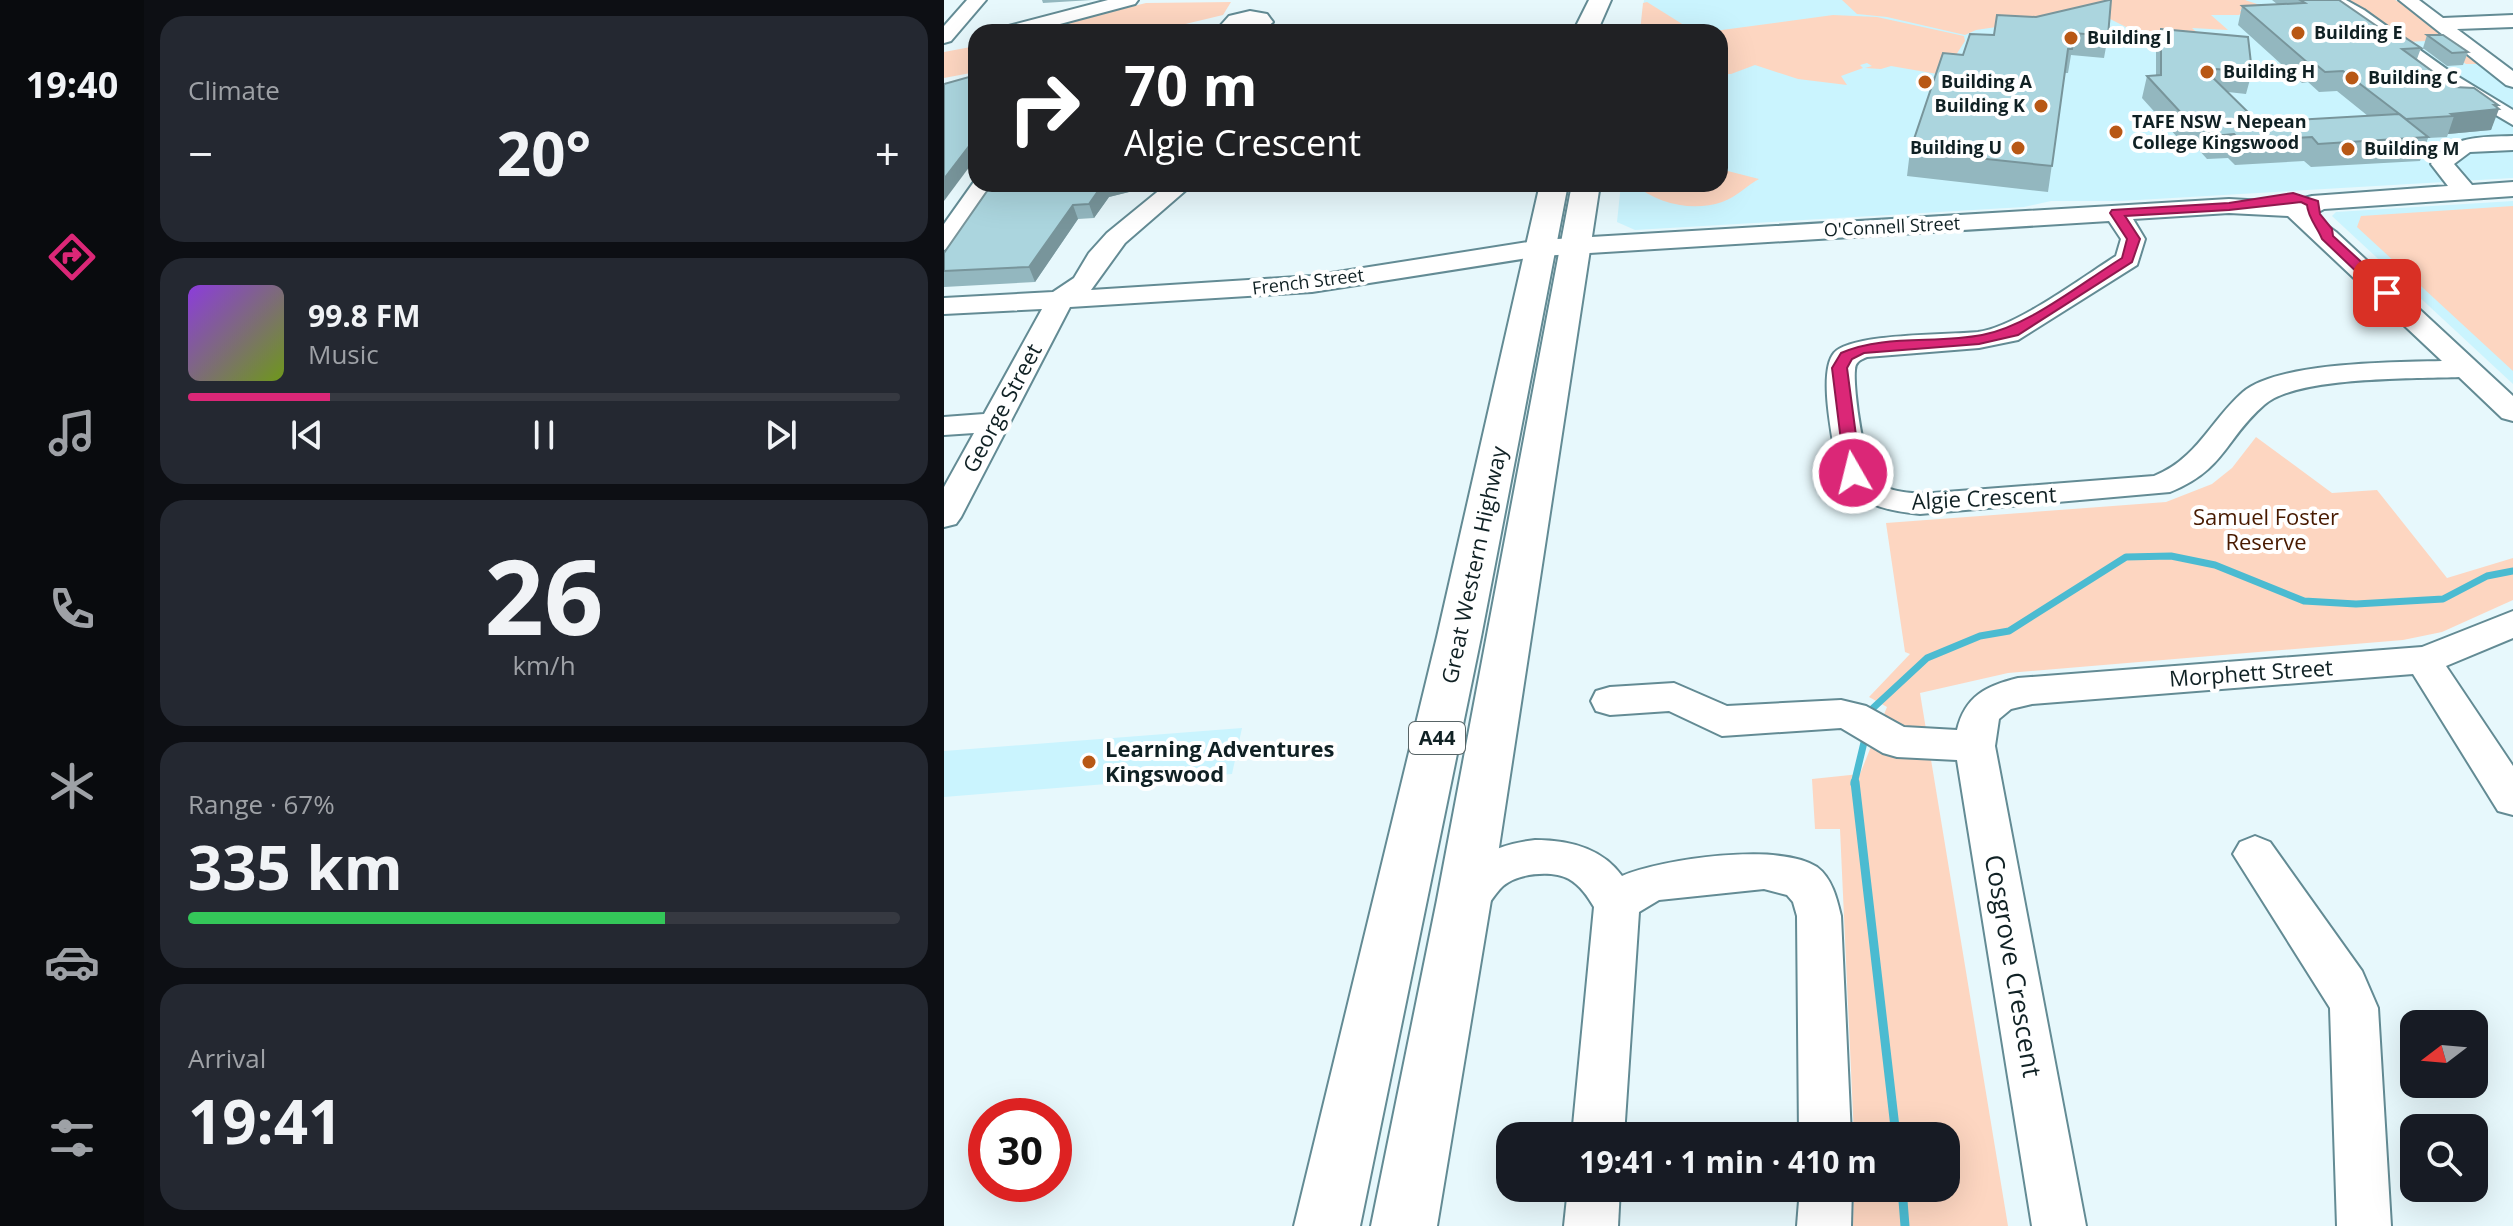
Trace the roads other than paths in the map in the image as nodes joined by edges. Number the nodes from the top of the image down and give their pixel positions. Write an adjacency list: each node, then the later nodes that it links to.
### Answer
1 (977, 0): 5 (street)
2 (2333, 0): 11 (street)
3 (2408, 0): 8 (street)
4 (1122, 1): 7 (street)
5 (951, 20): 9 (street)
6 (2513, 21): 8 (street)
7 (1037, 24)
8 (2439, 24): 10 (street)
9 (944, 37)
10 (2512, 80)
11 (2513, 119)
12 (2513, 143): 19 (street)
13 (2513, 189): 19 (street, O'Connell Street)
14 (978, 192): 22 (street)
15 (1153, 192): 24 (street)
16 (1171, 192): 24 (street)
17 (1554, 192): 23 (highway, Great Western Highway / A44)
18 (1582, 192): 23 (highway, Great Western Highway / A44)
19 (2465, 192): 20 (street, O'Connell Street)
20 (2299, 205): 21 (street, O'Connell Street); 26 (street)
21 (2117, 213): 23 (street, O'Connell Street); 26 (street, Algie Crescent)
22 (944, 242)
23 (1557, 247): 24 (street, French Street); 37 (highway, Great Western Highway / A44); 43 (highway, Great Western Highway / A44)
24 (1064, 296): 25 (street, French Street); 28 (street, George Street)
25 (944, 306)
26 (2467, 368): 27 (street)
27 (2513, 412)
28 (994, 423): 29 (street); 30 (street, George Street)
29 (944, 426)
30 (944, 517)
31 (2513, 623): 32 (street, Morphett Street)
32 (2423, 660): 34 (street, Morphett Street); 35 (street)
33 (1610, 701): 34 (street)
34 (1969, 733): 47 (street, Cosgrove Crescent)
35 (2513, 799)
36 (2255, 854): 48 (street)
37 (1464, 900): 38 (street); 44 (highway, Great Western Highway / A44)
38 (1617, 904): 39 (street); 40 (street)
39 (1599, 1122)
40 (1825, 1122)
41 (1593, 1202): 45 (street)
42 (1825, 1202): 46 (street)
43 (1327, 1226)
44 (1404, 1226)
45 (1591, 1226)
46 (1824, 1226)
47 (2059, 1226)
48 (2364, 1226)

